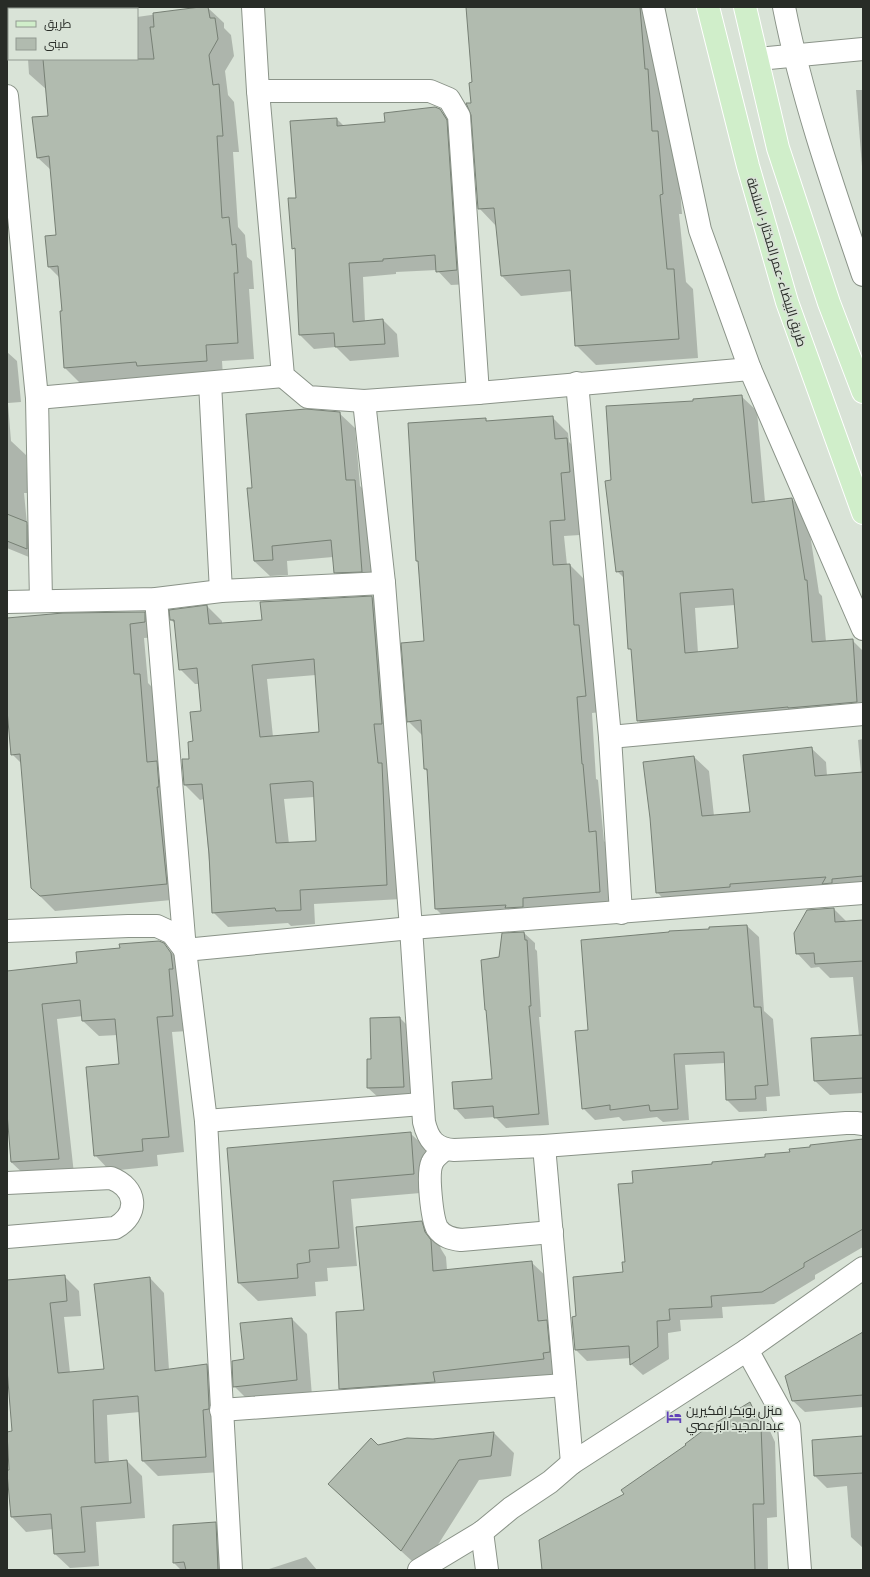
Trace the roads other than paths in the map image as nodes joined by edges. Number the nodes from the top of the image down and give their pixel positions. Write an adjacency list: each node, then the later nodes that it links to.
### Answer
1 (253, 7): 9 (street)
2 (653, 7): 12 (street)
3 (708, 7): 20 (main road, طريق البيضاء -عمر المختار - اسلنطة)
4 (745, 7): 8 (main road)
5 (784, 7): 7 (street)
6 (863, 49): 7 (street)
7 (794, 55): 8 (street); 11 (street)
8 (758, 59): 16 (main road)
9 (258, 91): 13 (street); 17 (street)
10 (7, 96): 18 (street)
11 (863, 275)
12 (750, 368): 15 (street); 26 (street)
13 (283, 376): 14 (street); 19 (street)
14 (210, 383): 18 (street); 22 (street)
15 (577, 383): 17 (street); 28 (street)
16 (863, 392)
17 (478, 393): 19 (street)
18 (37, 398): 24 (street)
19 (364, 401): 21 (street)
20 (863, 513)
21 (384, 583): 22 (street); 31 (street)
22 (221, 591): 23 (street)
23 (156, 599): 24 (street); 33 (street)
24 (41, 601): 25 (street)
25 (7, 602)
26 (863, 629)
27 (863, 714): 28 (street)
28 (610, 737): 30 (street)
29 (863, 893): 30 (street)
30 (621, 913): 31 (street)
31 (411, 928): 33 (street); 34 (street)
32 (7, 931): 33 (street)
33 (185, 950): 35 (street)
34 (422, 1104): 35 (street); 38 (street)
35 (206, 1121): 45 (street)
36 (863, 1124): 37 (street)
37 (544, 1146): 38 (street); 40 (street)
38 (444, 1150): 40 (street)
39 (7, 1183): 41 (street)
40 (552, 1232): 44 (street)
41 (7, 1237)
42 (863, 1268): 43 (street)
43 (747, 1350): 46 (street); 51 (street)
44 (565, 1385): 45 (street); 46 (street)
45 (221, 1410): 48 (street)
46 (572, 1463): 47 (street)
47 (482, 1532): 49 (street); 50 (street)
48 (231, 1570)
49 (419, 1570)
50 (488, 1570)
51 (800, 1570)

